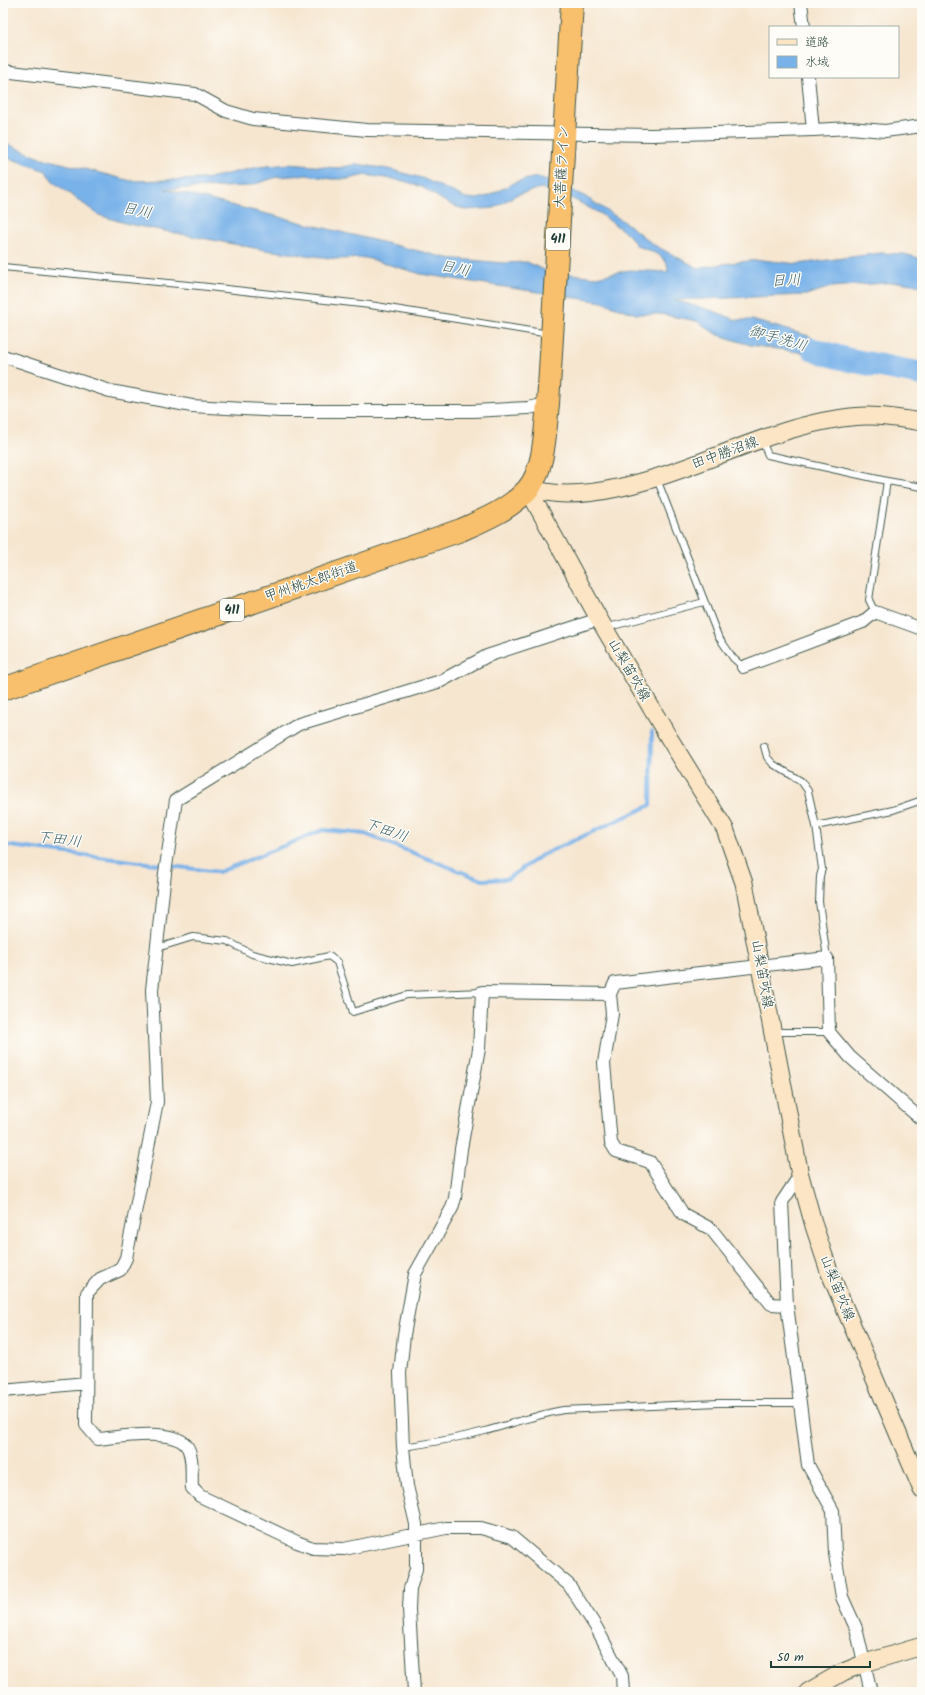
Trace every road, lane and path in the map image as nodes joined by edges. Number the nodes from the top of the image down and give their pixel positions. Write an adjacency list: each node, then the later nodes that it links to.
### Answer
1 (572, 3): 8 (highway, 大菩薩ライン / 411)
2 (801, 3): 3 (street)
3 (804, 26)
4 (3, 72): 8 (street)
5 (808, 78): 7 (street)
6 (922, 126): 7 (street)
7 (813, 130): 8 (street)
8 (564, 138): 10 (highway, 大菩薩ライン / 411)
9 (3, 267): 10 (lane)
10 (553, 335): 12 (highway, 大菩薩ライン / 411)
11 (3, 356): 12 (street)
12 (548, 404): 18 (highway, 甲州桃太郎街道 / 411)
13 (922, 422): 14 (main road, 田中勝沼線)
14 (762, 440): 15 (main road, 田中勝沼線); 16 (lane)
15 (657, 478): 18 (main road, 田中勝沼線); 19 (lane)
16 (887, 481): 17 (lane); 20 (lane)
17 (922, 487)
18 (528, 489): 21 (main road, 山梨笛吹線); 24 (highway, 甲州桃太郎街道 / 411)
19 (704, 602): 21 (lane); 23 (lane)
20 (875, 612): 22 (street); 23 (street)
21 (602, 624): 28 (street); 30 (main road, 山梨笛吹線)
22 (922, 629)
23 (743, 667)
24 (3, 689)
25 (764, 746): 27 (lane)
26 (922, 800): 27 (lane)
27 (816, 826): 29 (lane)
28 (157, 948): 31 (lane); 38 (street)
29 (827, 958): 30 (street); 34 (street)
30 (760, 967): 32 (street); 33 (main road, 山梨笛吹線)
31 (482, 992): 32 (street); 41 (street)
32 (610, 994): 37 (street)
33 (772, 1032): 34 (lane); 36 (main road, 山梨笛吹線)
34 (829, 1032): 35 (street)
35 (922, 1120)
36 (800, 1175): 37 (street); 42 (main road, 山梨笛吹線)
37 (787, 1305): 40 (street)
38 (86, 1383): 39 (street); 43 (street)
39 (3, 1391)
40 (800, 1403): 41 (lane); 45 (street)
41 (403, 1447): 43 (street)
42 (922, 1490)
43 (416, 1535): 46 (street); 47 (street)
44 (922, 1646): 45 (main road)
45 (865, 1663): 48 (main road); 49 (street)
46 (414, 1692)
47 (623, 1692)
48 (808, 1692)
49 (871, 1692)

